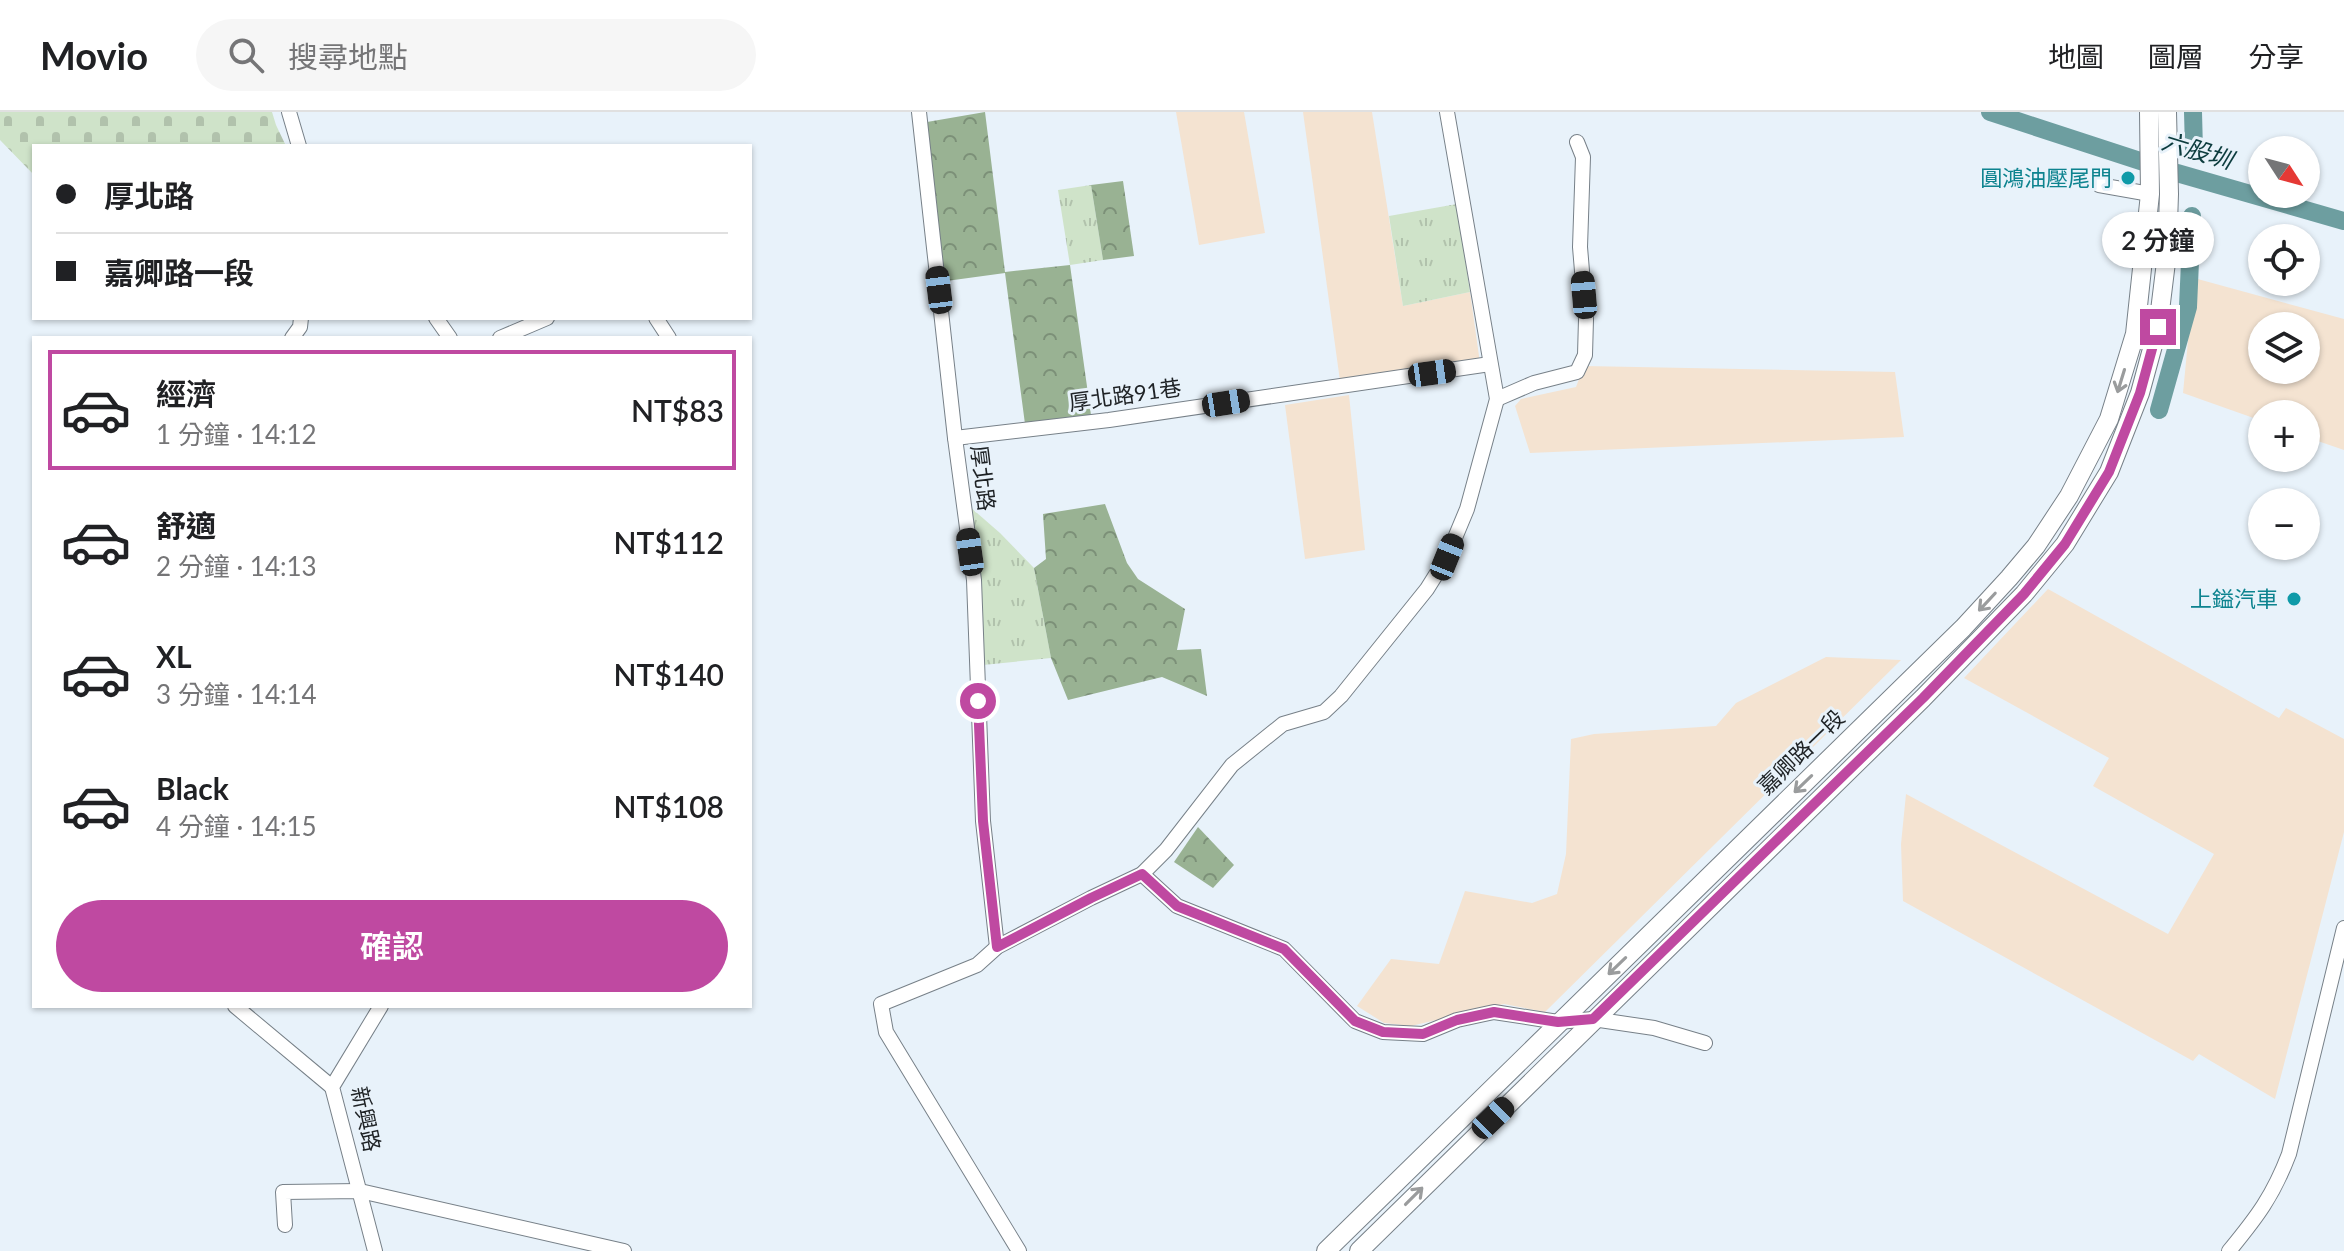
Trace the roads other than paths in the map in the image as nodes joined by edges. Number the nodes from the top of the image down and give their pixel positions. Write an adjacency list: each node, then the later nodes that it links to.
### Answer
1 (289, 112): 8 (street)
2 (919, 112): 15 (street, 厚北路)
3 (1447, 112): 13 (street)
4 (2149, 112): 6 (street)
5 (2167, 112): 6 (street)
6 (2158, 134): 10 (street)
7 (1577, 142): 14 (street)
8 (298, 144)
9 (2099, 185): 10 (street)
10 (2160, 194): 21 (street); 22 (street, 嘉卿路一段, one-way to 22)
11 (542, 320): 12 (street)
12 (505, 336)
13 (1490, 364): 14 (street); 15 (street, 厚北路91巷)
14 (1497, 399): 16 (street)
15 (955, 438): 18 (street, 厚北路)
16 (1142, 874): 18 (street); 22 (street)
17 (2344, 928): 32 (street)
18 (997, 947): 29 (street)
19 (237, 1008): 24 (street)
20 (380, 1008): 24 (street, 新興路)
21 (1593, 1019): 22 (street); 23 (street); 31 (street, one-way to 21)
22 (1558, 1022): 30 (street, 嘉卿路一段)
23 (1705, 1043)
24 (332, 1087): 25 (street, 新興路)
25 (360, 1191): 26 (street); 27 (street, 新興路); 28 (street)
26 (285, 1225)
27 (375, 1251)
28 (624, 1251)
29 (1019, 1251)
30 (1326, 1251)
31 (1359, 1251)
32 (2229, 1251)

